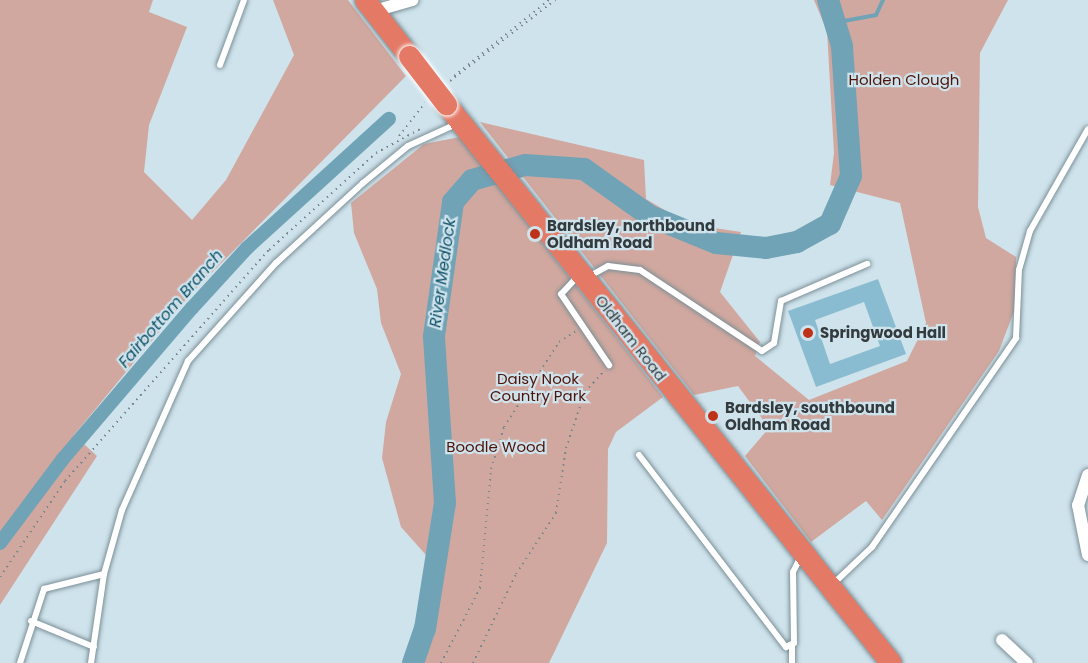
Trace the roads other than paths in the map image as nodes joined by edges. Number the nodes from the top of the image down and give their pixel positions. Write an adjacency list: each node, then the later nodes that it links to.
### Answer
1 (244, 0): 4 (lane)
2 (412, 0): 3 (street)
3 (369, 5): 5 (highway, Oldham Road, bridge)
4 (220, 65)
5 (466, 128): 8 (highway, Oldham Road); 14 (lane)
6 (1088, 129): 15 (lane)
7 (867, 264): 8 (lane)
8 (583, 276): 9 (lane); 12 (highway, Oldham Road)
9 (609, 365)
10 (639, 455): 18 (lane)
11 (1088, 475): 13 (street)
12 (802, 552): 15 (highway, Oldham Road); 18 (lane)
13 (1088, 555)
14 (104, 574): 16 (lane); 19 (lane)
15 (830, 586): 23 (highway, Oldham Road)
16 (31, 621): 19 (lane); 20 (lane)
17 (1002, 640): 24 (street)
18 (792, 645): 22 (lane)
19 (94, 647): 21 (lane)
20 (20, 663)
21 (91, 663)
22 (792, 663)
23 (891, 663)
24 (1027, 663)

